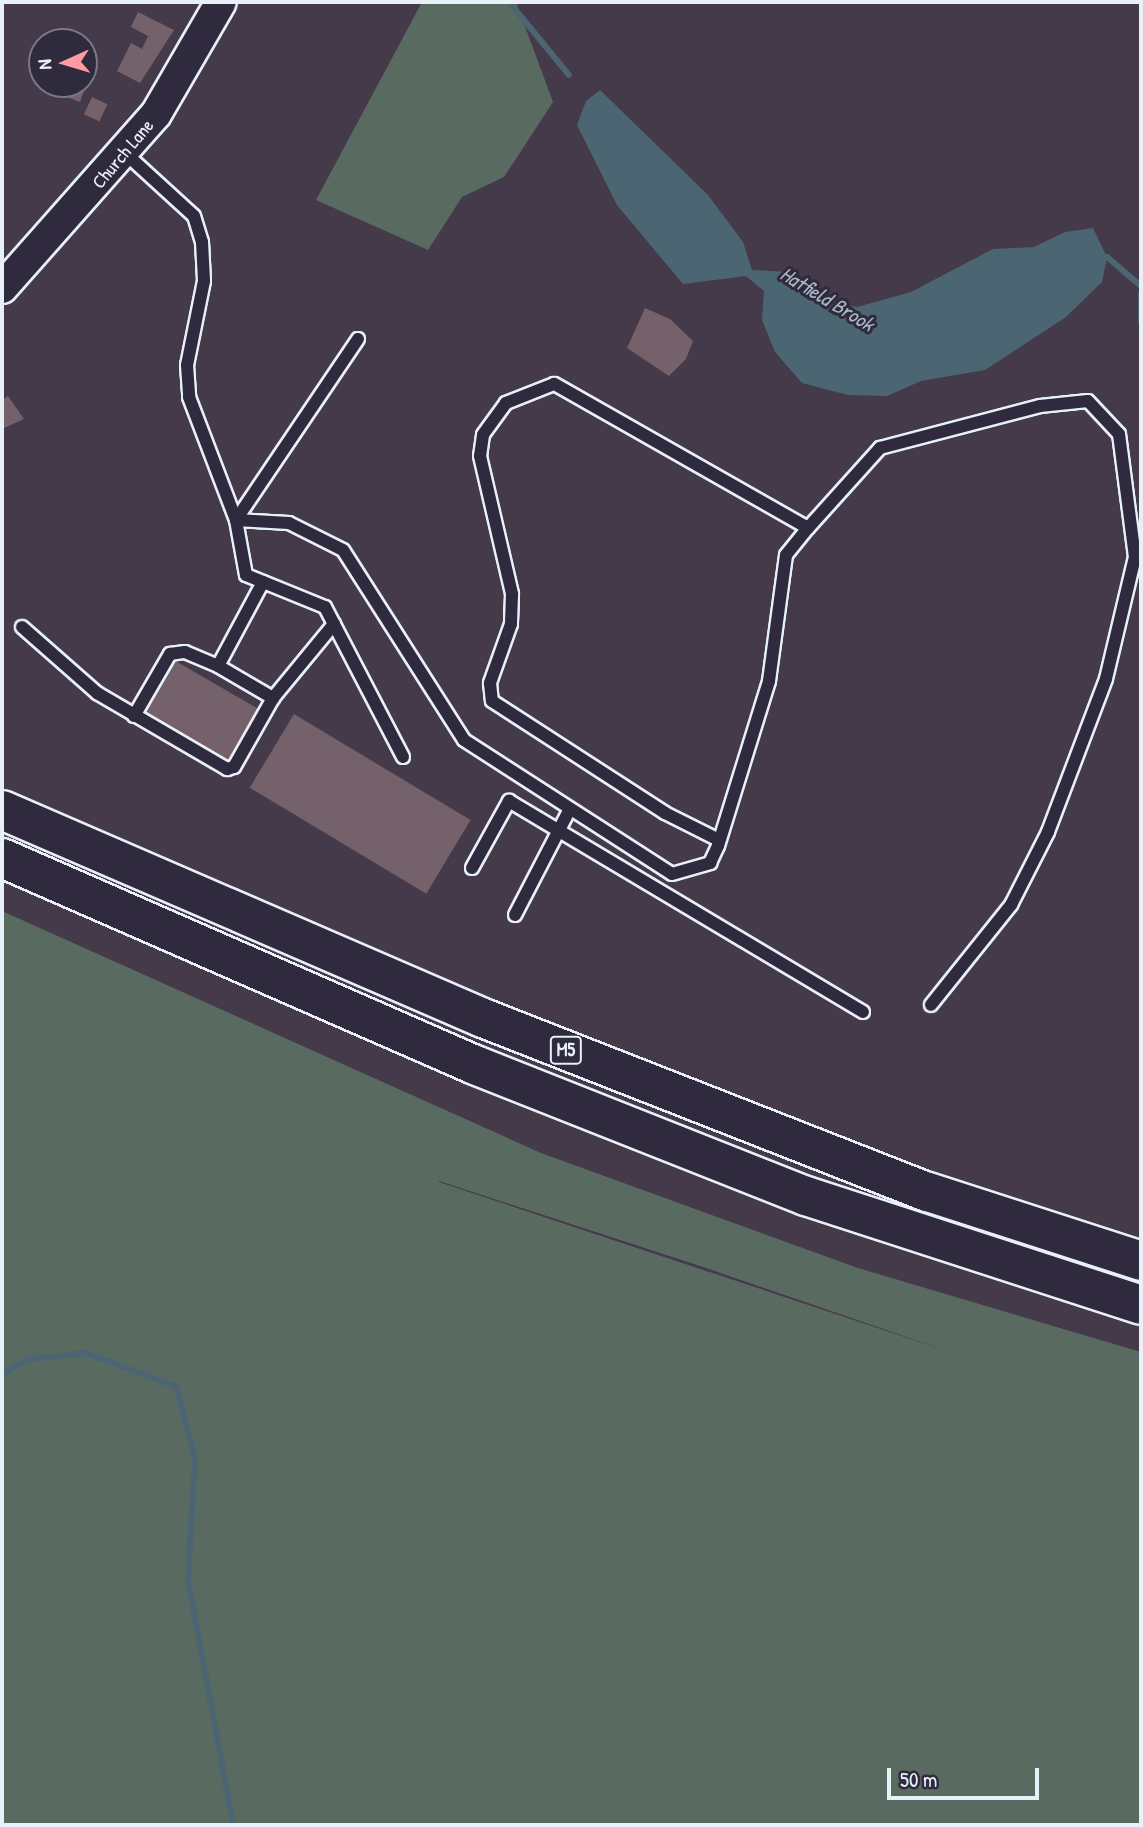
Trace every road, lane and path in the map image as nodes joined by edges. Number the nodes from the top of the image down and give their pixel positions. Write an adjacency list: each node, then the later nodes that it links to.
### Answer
1 (221, 2): 2 (street, Church Lane)
2 (125, 153): 3 (street, Church Lane); 5 (lane)
3 (2, 288)
4 (358, 339): 5 (lane)
5 (236, 520): 7 (lane); 14 (lane)
6 (808, 528): 17 (lane); 17 (lane); 21 (lane)
7 (264, 582): 8 (lane); 10 (lane)
8 (334, 624): 11 (lane); 13 (lane)
9 (22, 627): 12 (lane)
10 (218, 666): 11 (lane); 12 (lane)
11 (272, 698): 12 (lane)
12 (134, 716)
13 (403, 757)
14 (570, 809): 16 (lane); 17 (lane)
15 (2, 810): 23 (highway, M5)
16 (558, 831): 19 (lane); 20 (lane); 22 (lane)
17 (719, 840)
18 (2, 858): 24 (highway, M5)
19 (472, 868)
20 (515, 915)
21 (931, 1004)
22 (863, 1012)
23 (1141, 1261)
24 (1141, 1306)

